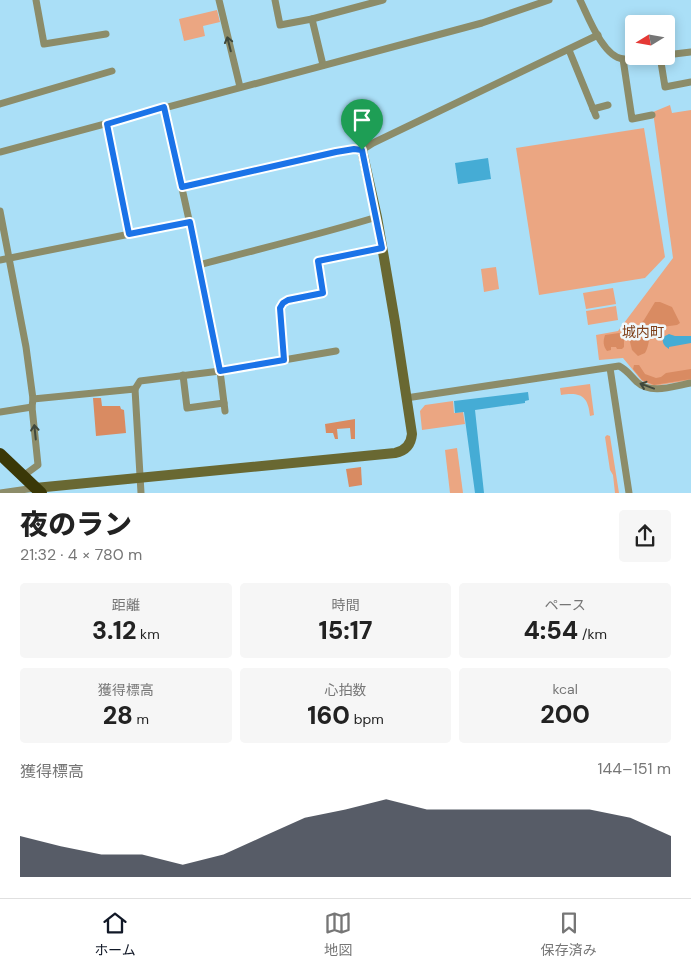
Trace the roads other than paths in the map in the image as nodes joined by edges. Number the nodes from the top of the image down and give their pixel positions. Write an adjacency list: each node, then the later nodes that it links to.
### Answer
1 (36, 0): 9 (street)
2 (219, 0): 19 (street, one-way to 2)
3 (275, 0): 8 (street)
4 (383, 0): 8 (street)
5 (549, 0): 7 (street)
6 (580, 0): 10 (street)
7 (528, 3): 15 (street)
8 (312, 19): 15 (street)
9 (106, 34)
10 (598, 35): 11 (street); 14 (street)
11 (569, 50): 21 (street); 25 (street)
12 (691, 52): 13 (street)
13 (675, 54)
14 (623, 59): 23 (street)
15 (323, 64): 19 (street)
16 (661, 65): 18 (street)
17 (112, 71): 20 (street)
18 (691, 82)
19 (240, 88): 22 (street)
20 (0, 104)
21 (608, 106)
22 (164, 107): 24 (street); 27 (street)
23 (652, 115)
24 (107, 124): 26 (street); 31 (street)
25 (362, 150): 27 (street); 29 (street)
26 (0, 152)
27 (182, 187): 30 (street)
28 (0, 211): 33 (street)
29 (376, 217): 32 (street); 35 (street)
30 (190, 222): 31 (street); 35 (street)
31 (129, 234): 33 (street)
32 (382, 248): 37 (street); 43 (street)
33 (10, 258): 34 (street); 44 (street)
34 (0, 260)
35 (199, 265): 39 (street)
36 (336, 352): 37 (street)
37 (284, 360): 39 (street)
38 (610, 368): 41 (street, one-way to 38); 43 (street); 53 (street)
39 (220, 371): 40 (street); 40 (street)
40 (183, 375): 42 (street)
41 (691, 383)
42 (134, 389): 44 (street); 49 (street)
43 (406, 398): 49 (street)
44 (33, 399): 45 (street)
45 (32, 407): 46 (street); 48 (street, one-way to 45)
46 (0, 412)
47 (0, 454): 48 (highway)
48 (23, 476): 50 (highway)
49 (140, 478): 50 (street); 52 (street)
50 (38, 491): 51 (street)
51 (0, 493)
52 (141, 493)
53 (630, 493)

